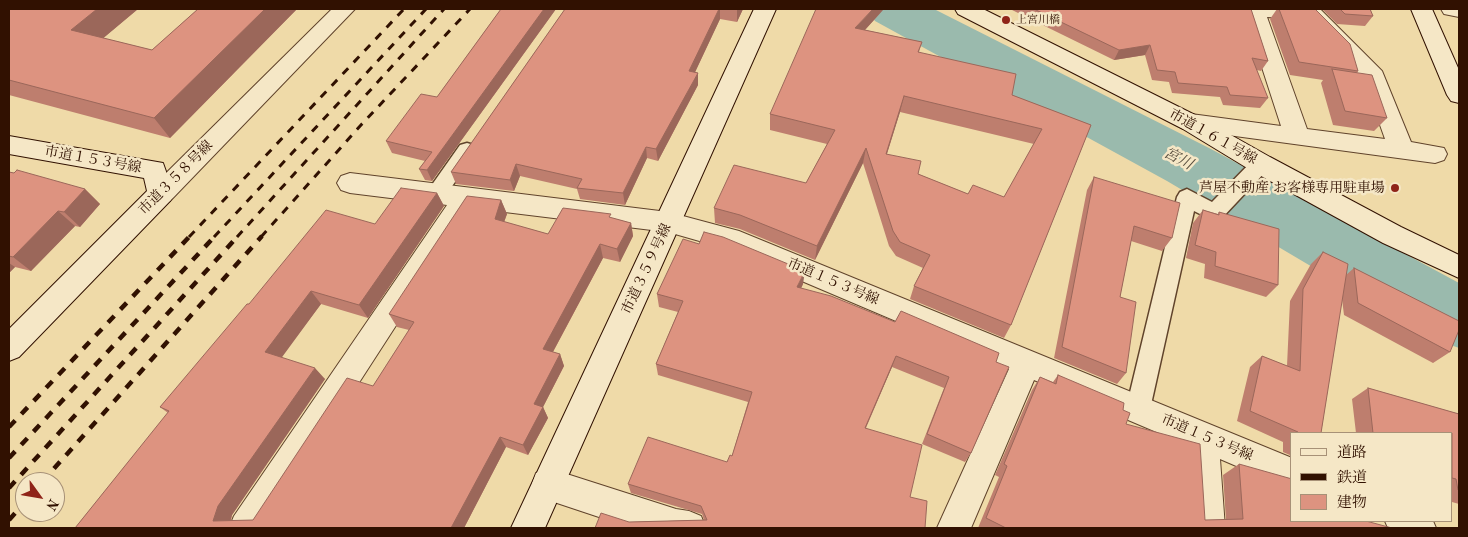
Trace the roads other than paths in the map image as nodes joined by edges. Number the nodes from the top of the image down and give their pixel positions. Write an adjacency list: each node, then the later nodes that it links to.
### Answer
1 (344, 9): 17 (street, 市道３５８号線)
2 (764, 9): 20 (street, 市道３５９号線)
3 (1253, 9): 10 (street); 13 (street)
4 (1421, 9): 8 (street)
5 (1452, 9): 6 (street)
6 (1459, 10)
7 (979, 11): 9 (street, 市道１６１号線)
8 (1457, 86)
9 (1191, 123): 10 (street); 15 (street, 市道１６１号線)
10 (1297, 136): 13 (street)
11 (476, 138): 18 (lane)
12 (9, 145): 17 (street, 市道１５３号線)
13 (1401, 149): 14 (street)
14 (1435, 154)
15 (1261, 164): 21 (street, 市道１６１号線); 24 (lane)
16 (350, 183): 18 (street, 市道１５３号線)
17 (160, 194): 22 (street, 市道３５８号線)
18 (436, 194): 19 (street, 市道１５３号線)
19 (465, 198): 20 (street, 市道１５３号線); 29 (street)
20 (668, 222): 23 (street, 市道１５３号線); 27 (street, 市道３５９号線)
21 (1459, 267)
22 (9, 348)
23 (1027, 362): 24 (street, 市道１５３号線); 32 (street)
24 (1138, 409): 25 (street, 市道１５３号線)
25 (1202, 435): 26 (street, 市道１５３号線); 33 (street)
26 (1290, 473)
27 (548, 484): 30 (street, 市道３５９号線); 31 (street)
28 (1404, 522): 34 (street)
29 (246, 528)
30 (528, 528)
31 (689, 528)
32 (954, 528)
33 (1208, 528)
34 (1419, 528)

